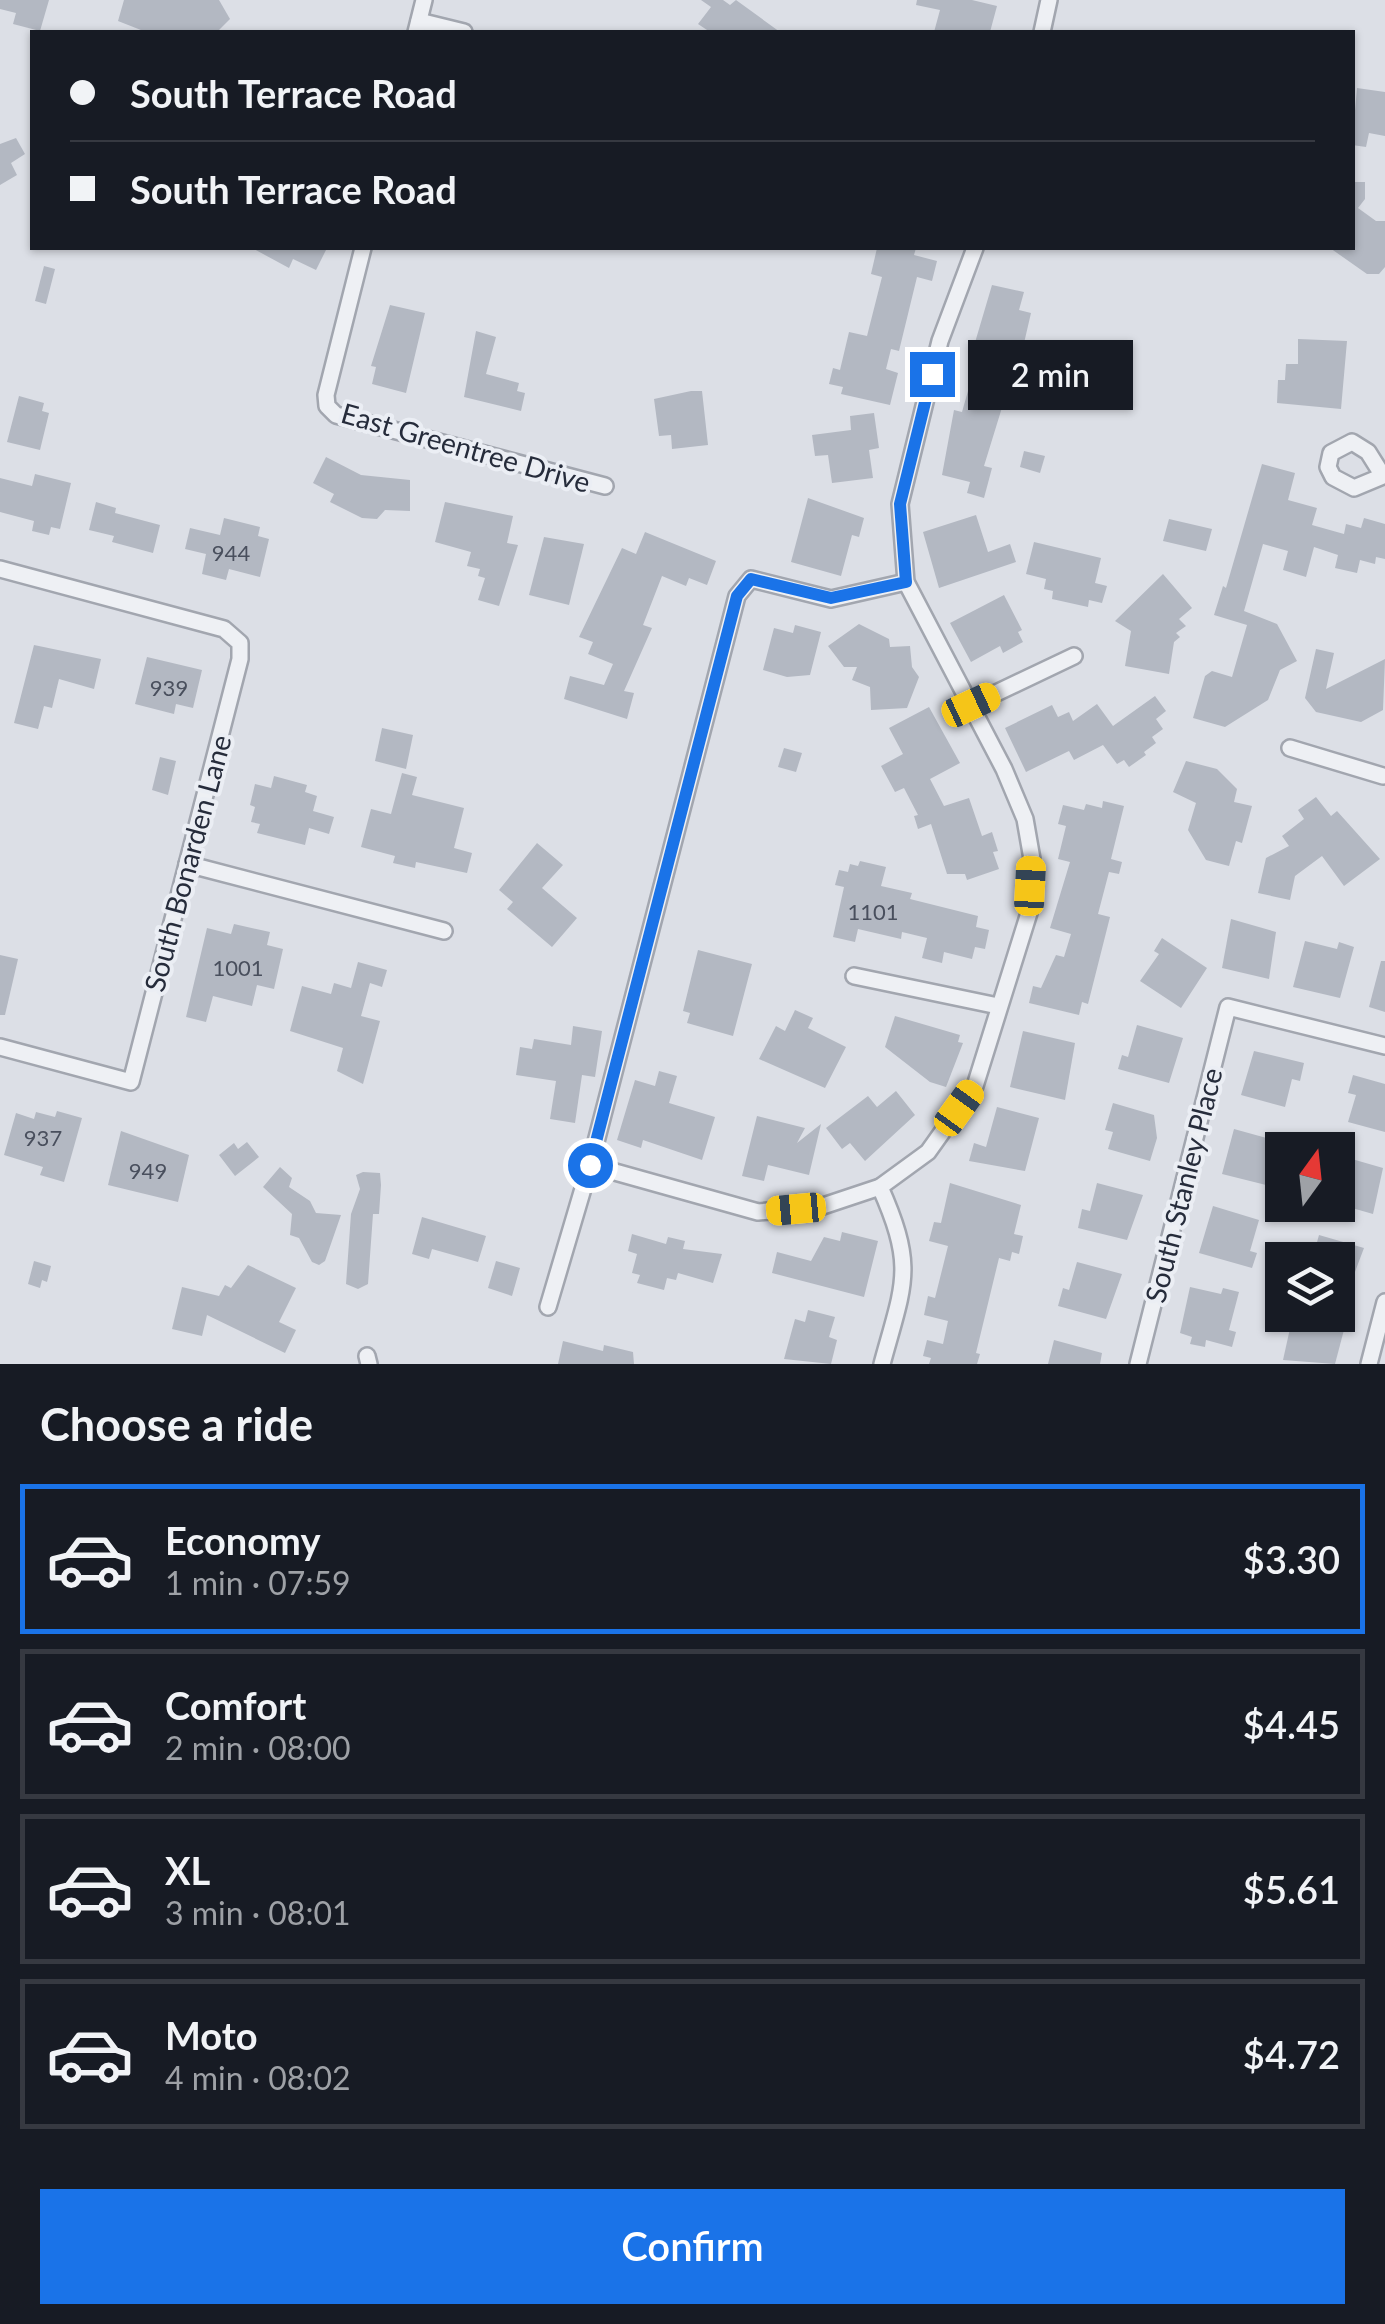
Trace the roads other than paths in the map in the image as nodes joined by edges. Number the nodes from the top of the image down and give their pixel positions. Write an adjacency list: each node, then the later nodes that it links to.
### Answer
1 (424, 0): 3 (street)
2 (1049, 0): 5 (street)
3 (418, 27): 4 (street)
4 (446, 30)
5 (1042, 30)
6 (363, 250): 8 (street, East Greentree Drive)
7 (974, 250): 10 (street)
8 (605, 486)
9 (0, 570): 16 (street, South Bonarden Lane)
10 (906, 582): 12 (street); 22 (street)
11 (1074, 656): 12 (street)
12 (971, 705): 19 (street)
13 (1290, 748): 14 (street)
14 (1384, 774): 15 (street)
15 (1385, 794)
16 (187, 864): 17 (street); 21 (street, South Bonarden Lane)
17 (444, 930)
18 (854, 976): 19 (street)
19 (998, 1006): 23 (street)
20 (1385, 1046): 27 (street, South Stanley Place)
21 (0, 1047)
22 (590, 1165): 23 (street); 25 (street)
23 (880, 1187): 26 (street)
24 (1385, 1302): 28 (street)
25 (548, 1307)
26 (882, 1364)
27 (1138, 1364)
28 (1369, 1364)

